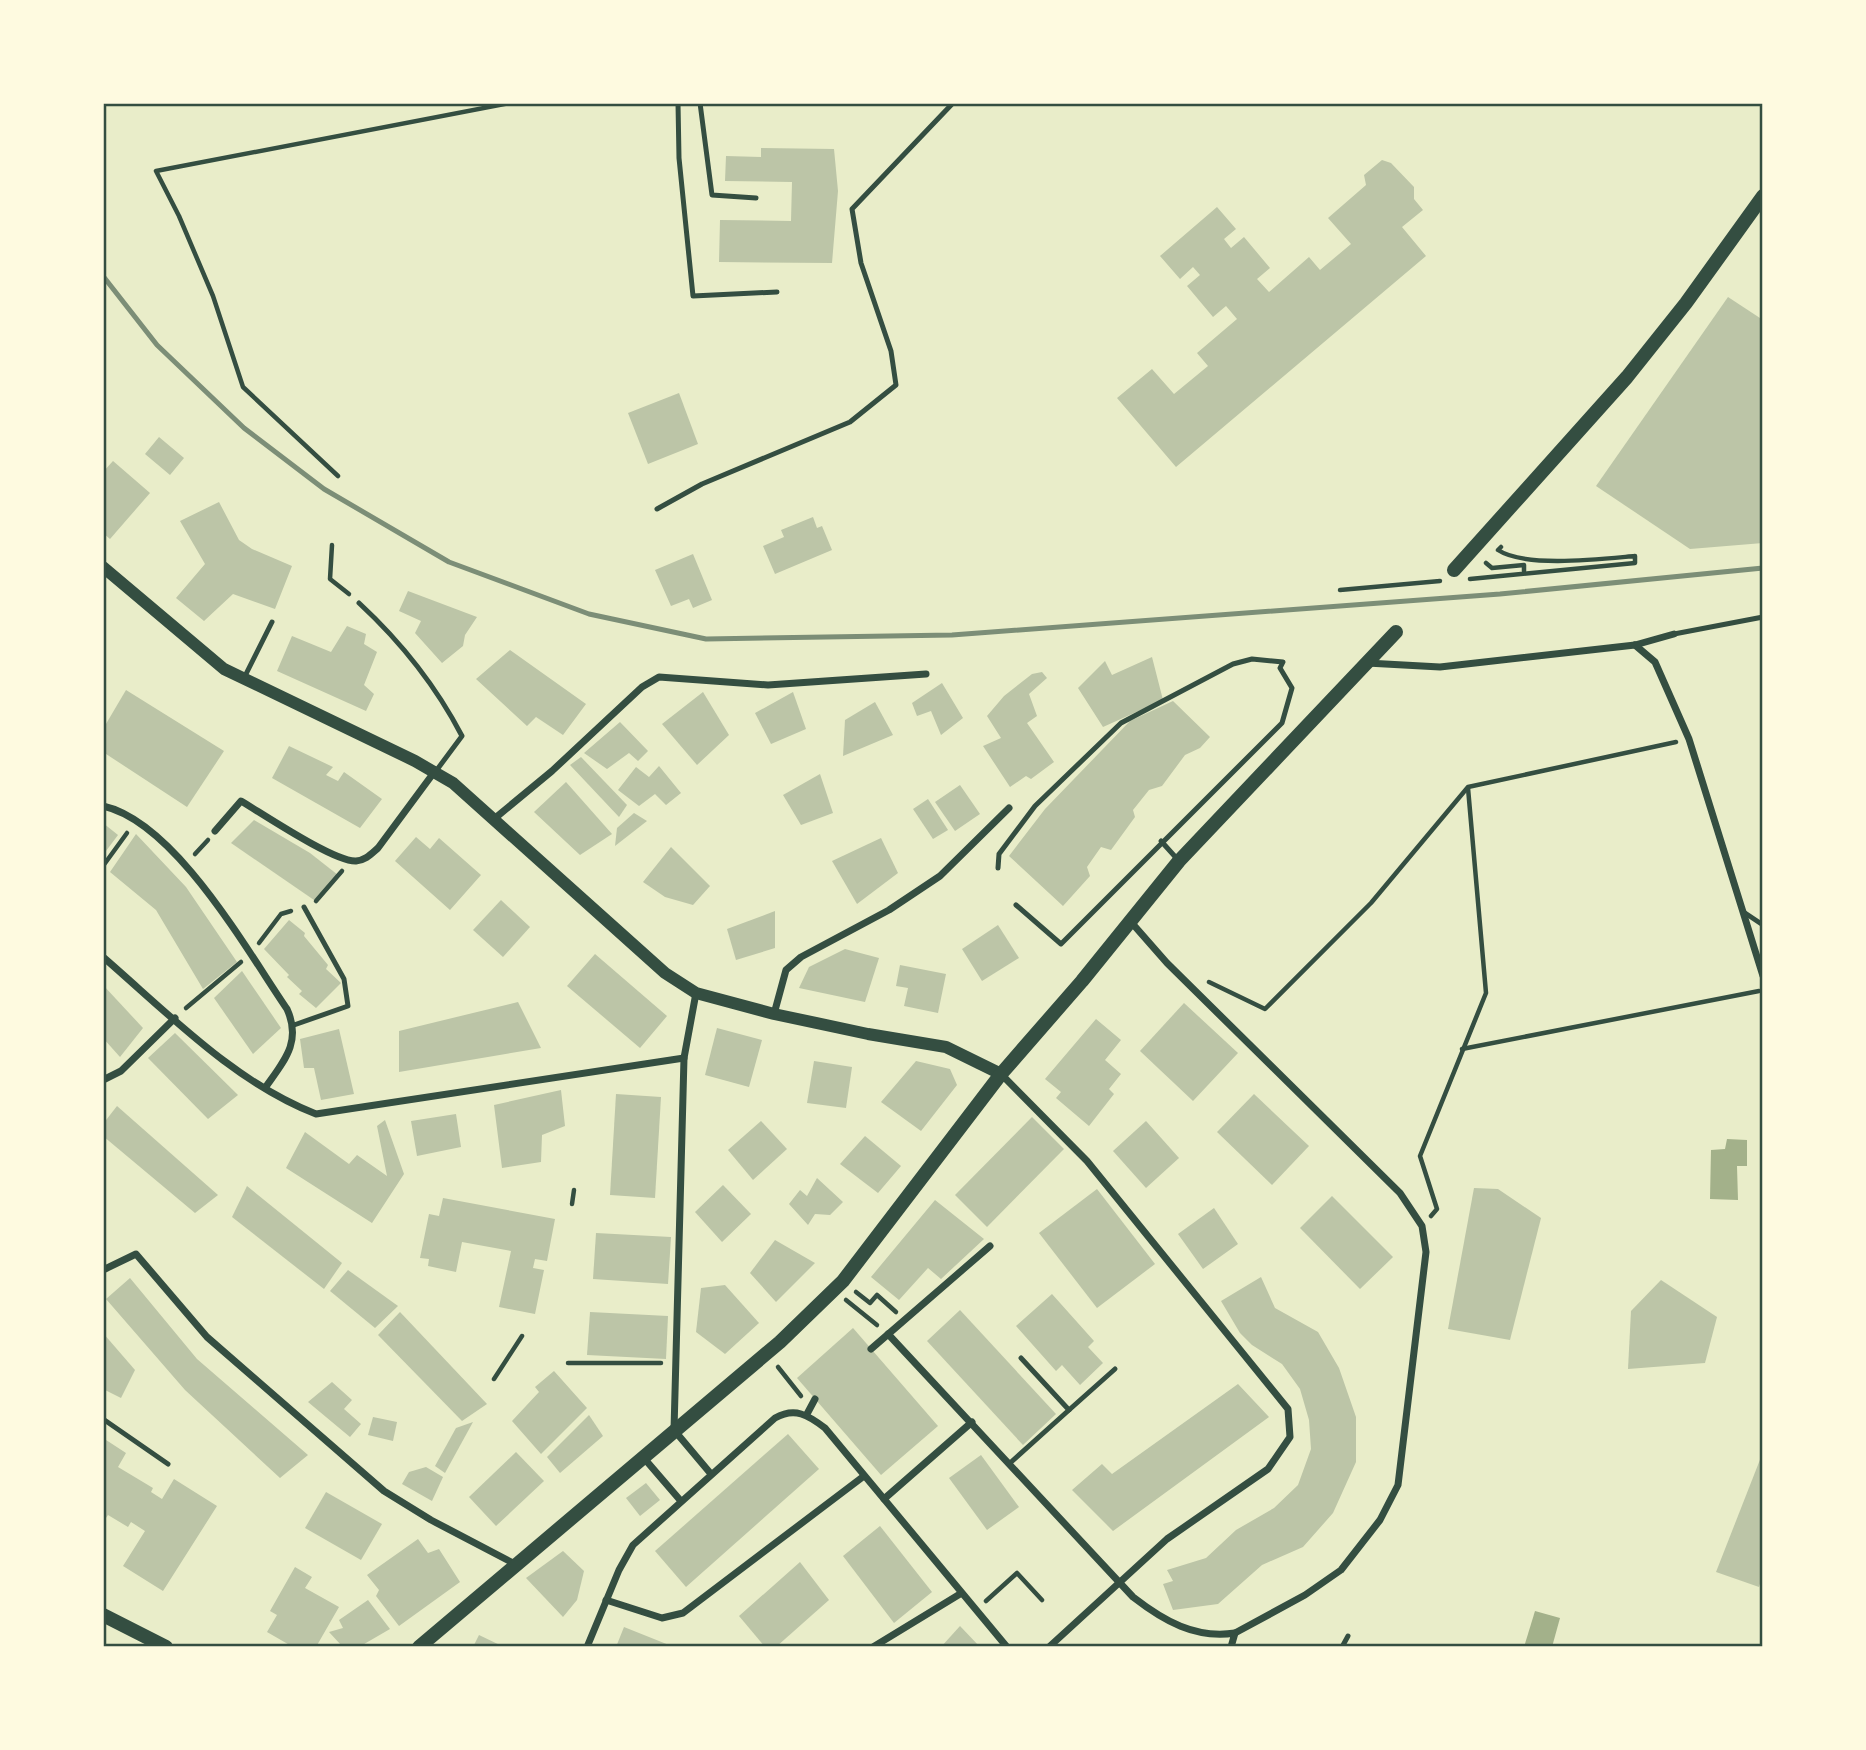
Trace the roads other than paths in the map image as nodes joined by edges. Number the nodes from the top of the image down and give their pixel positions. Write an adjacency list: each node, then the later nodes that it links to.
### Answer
1 (678, 103): 6 (lane)
2 (700, 103): 5 (lane)
3 (953, 103): 7 (lane)
4 (1763, 196): 9 (main road)
5 (756, 198)
6 (777, 292)
7 (657, 509)
8 (103, 567): 18 (street)
9 (1454, 577)
10 (359, 603): 19 (lane)
11 (1763, 617): 14 (lane)
12 (272, 622): 18 (lane)
13 (1395, 632): 16 (main road)
14 (1674, 634): 15 (street)
15 (1634, 645): 16 (street); 29 (street)
16 (1366, 663): 25 (main road)
17 (926, 674): 22 (street)
18 (243, 681): 19 (street)
19 (436, 771): 22 (street); 23 (street)
20 (103, 806): 37 (street)
21 (1009, 808): 35 (street)
22 (494, 819): 34 (street)
23 (215, 831)
24 (1161, 841): 25 (lane); 26 (lane); 27 (lane)
25 (1179, 861): 30 (main road)
26 (998, 868)
27 (1016, 905)
28 (304, 907): 37 (lane)
29 (1745, 913): 31 (lane); 33 (street)
30 (1131, 922): 39 (main road); 64 (street)
31 (1763, 925)
32 (103, 957): 36 (street)
33 (1763, 976)
34 (696, 993): 35 (street); 38 (street)
35 (774, 1014): 39 (street)
36 (175, 1018): 40 (street); 41 (street)
37 (294, 1025): 41 (street)
38 (684, 1058): 41 (street); 51 (street)
39 (1001, 1074): 51 (main road); 60 (street)
40 (103, 1080)
41 (265, 1088)
42 (990, 1246): 44 (street)
43 (103, 1270): 59 (street)
44 (888, 1334): 45 (street); 50 (street)
45 (872, 1349)
46 (1021, 1358): 48 (lane)
47 (1115, 1369): 48 (lane)
48 (1069, 1410): 53 (lane)
49 (103, 1419): 54 (lane)
50 (972, 1422): 53 (street); 57 (street)
51 (674, 1430): 52 (main road); 55 (street)
52 (643, 1457): 58 (street); 59 (main road)
53 (1010, 1463): 60 (street)
54 (168, 1464)
55 (711, 1474): 56 (street); 58 (street)
56 (864, 1476): 57 (street); 62 (street)
57 (884, 1499): 61 (street)
58 (680, 1500): 62 (street)
59 (515, 1564): 67 (main road)
60 (1118, 1582): 64 (street); 71 (street)
61 (960, 1594): 69 (street); 70 (street)
62 (606, 1600): 68 (street)
63 (103, 1615): 66 (main road)
64 (1235, 1633): 72 (street)
65 (1348, 1636): 73 (lane)
66 (166, 1647)
67 (419, 1647)
68 (587, 1647)
69 (873, 1647)
70 (1007, 1647)
71 (1049, 1647)
72 (1231, 1647)
73 (1342, 1647)

